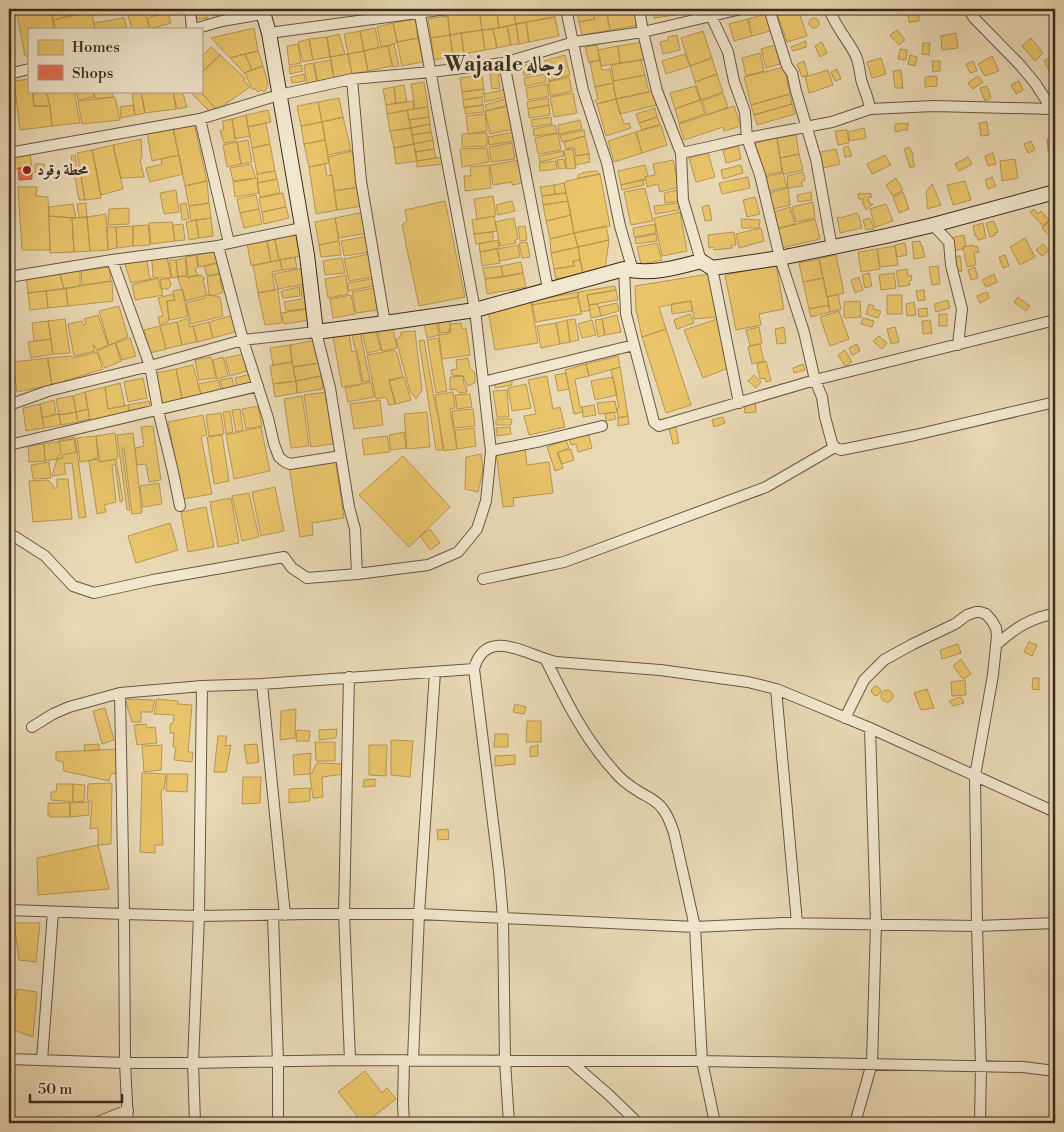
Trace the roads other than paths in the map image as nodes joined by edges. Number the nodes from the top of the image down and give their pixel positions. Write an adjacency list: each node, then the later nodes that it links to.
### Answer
1 (190, 9): 12 (street)
2 (446, 9): 10 (street)
3 (566, 9): 16 (street)
4 (639, 9): 14 (street)
5 (741, 9): 11 (street)
6 (769, 9): 26 (street)
7 (829, 9): 23 (street)
8 (968, 9): 24 (street)
9 (262, 11): 13 (street); 15 (street)
10 (420, 11): 15 (street); 19 (street)
11 (709, 13): 14 (street); 27 (street)
12 (193, 28)
13 (197, 28)
14 (643, 32): 16 (street); 29 (street)
15 (269, 33): 22 (street)
16 (574, 42): 17 (street); 39 (street)
17 (504, 63): 19 (street); 41 (street)
18 (28, 69): 20 (street)
19 (431, 72): 21 (street); 42 (street)
20 (9, 74)
21 (352, 79): 22 (street); 44 (street)
22 (279, 95): 25 (street); 32 (street)
23 (870, 109): 24 (street); 26 (street)
24 (1054, 110)
25 (200, 119): 28 (street); 33 (street)
26 (807, 126): 27 (street); 35 (street)
27 (747, 138): 29 (street); 36 (street)
28 (9, 153)
29 (681, 153): 38 (street)
30 (1055, 192): 31 (street)
31 (933, 226): 35 (street); 48 (street)
32 (302, 228): 33 (street); 45 (street)
33 (230, 243): 34 (street)
34 (218, 246): 37 (street); 46 (street)
35 (832, 248): 36 (street)
36 (780, 258): 38 (street); 50 (street)
37 (112, 260): 40 (street); 49 (street)
38 (707, 265): 39 (street); 54 (street)
39 (628, 270): 41 (street); 47 (street)
40 (9, 277)
41 (548, 289): 42 (street)
42 (475, 310): 44 (street); 51 (street)
43 (1055, 320): 48 (street)
44 (386, 324): 45 (street)
45 (316, 332): 46 (street); 61 (street)
46 (243, 340): 49 (street); 52 (street)
47 (634, 345): 51 (street); 54 (street)
48 (958, 345): 50 (street)
49 (150, 366): 55 (street); 56 (street)
50 (816, 380): 54 (street); 59 (street)
51 (483, 382): 60 (street)
52 (258, 386): 56 (street); 61 (street)
53 (1055, 402): 59 (street)
54 (739, 403)
55 (9, 404)
56 (158, 410): 58 (street); 62 (street)
57 (602, 426): 60 (street)
58 (9, 445)
59 (835, 447): 65 (street)
60 (491, 451): 64 (street)
61 (341, 456): 64 (street)
62 (180, 506)
63 (9, 533): 64 (street)
64 (357, 574)
65 (482, 579)
66 (1055, 614): 67 (street)
67 (996, 644): 76 (street); 79 (street)
68 (546, 660): 69 (street); 74 (street); 94 (street)
69 (474, 669): 70 (street); 89 (street)
70 (435, 672): 71 (street); 86 (street)
71 (349, 678): 72 (street); 85 (street)
72 (262, 684): 73 (street); 84 (street)
73 (202, 686): 75 (street); 88 (street)
74 (776, 689): 76 (street); 90 (street)
75 (120, 692): 77 (street); 83 (street)
76 (845, 718): 78 (street)
77 (32, 727)
78 (870, 728): 79 (street); 92 (street)
79 (975, 776): 80 (street); 93 (street)
80 (1055, 812)
81 (9, 910): 82 (street)
82 (53, 912): 83 (street); 96 (street)
83 (124, 914): 88 (street); 103 (street)
84 (285, 914): 85 (street); 87 (street)
85 (344, 914): 86 (street); 97 (street)
86 (419, 914): 89 (street); 98 (street)
87 (273, 915): 88 (street); 101 (street)
88 (199, 916): 104 (street)
89 (503, 918): 94 (street); 100 (street)
90 (797, 923): 92 (street); 94 (street)
91 (1055, 923): 93 (street)
92 (876, 924): 93 (street); 105 (street)
93 (976, 926): 106 (street)
94 (695, 927): 99 (street)
95 (9, 1060): 96 (street)
96 (42, 1060): 103 (street)
97 (350, 1060): 98 (street); 101 (street)
98 (408, 1060): 100 (street); 113 (street)
99 (702, 1060): 102 (street); 105 (street); 116 (street)
100 (505, 1061): 102 (street); 114 (street)
101 (278, 1062): 104 (street); 112 (street)
102 (570, 1062): 115 (street)
103 (126, 1063): 104 (street); 108 (street)
104 (193, 1063): 111 (street)
105 (872, 1064): 106 (street); 117 (street)
106 (981, 1066): 107 (street); 118 (street)
107 (1055, 1071)
108 (128, 1110): 109 (street); 110 (street)
109 (95, 1123)
110 (128, 1123)
111 (195, 1123)
112 (278, 1123)
113 (404, 1123)
114 (509, 1123)
115 (638, 1123)
116 (715, 1123)
117 (855, 1123)
118 (980, 1123)

